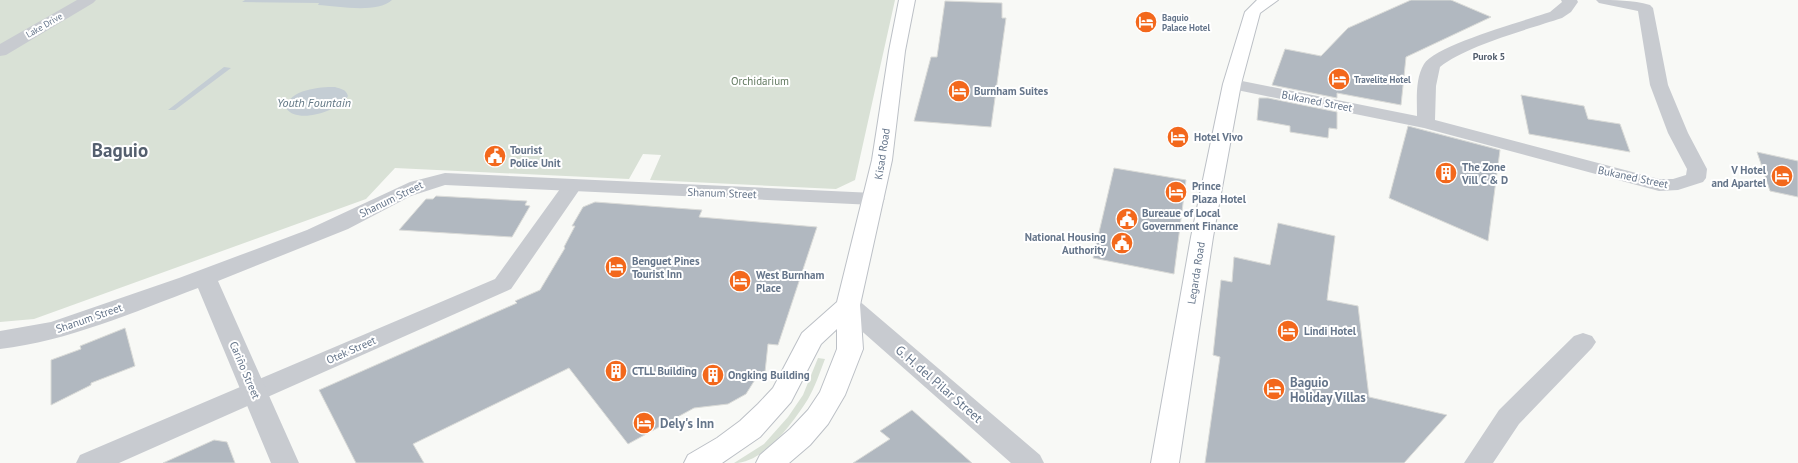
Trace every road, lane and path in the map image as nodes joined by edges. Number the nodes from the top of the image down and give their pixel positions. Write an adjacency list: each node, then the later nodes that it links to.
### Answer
1 (88, 0): 6 (street, Lake Drive)
2 (907, 0): 10 (main road, Kisad Road)
3 (1270, 0): 7 (main road, Legarda Road)
4 (1569, 0): 8 (street)
5 (1604, 0): 8 (street, Bukaned Street)
6 (0, 50)
7 (1232, 84): 8 (street, Bukaned Street); 21 (main road, Legarda Road)
8 (1426, 123)
9 (572, 186): 10 (street, Shanum Street); 11 (street, Shanum Street); 15 (street, Otek Street)
10 (874, 199): 12 (main road, Kisad Road)
11 (205, 277): 13 (street, Shanum Street); 15 (street, Cariño Street)
12 (848, 305): 18 (main road); 19 (main road, Kisad Road); 20 (street, G. H. del Pilar Street)
13 (0, 340)
14 (1583, 342): 22 (street)
15 (254, 392): 16 (street, Otek Street); 17 (street, Cariño Street)
16 (90, 463)
17 (285, 463)
18 (700, 463)
19 (770, 463)
20 (1030, 463)
21 (1165, 463)
22 (1478, 463)

